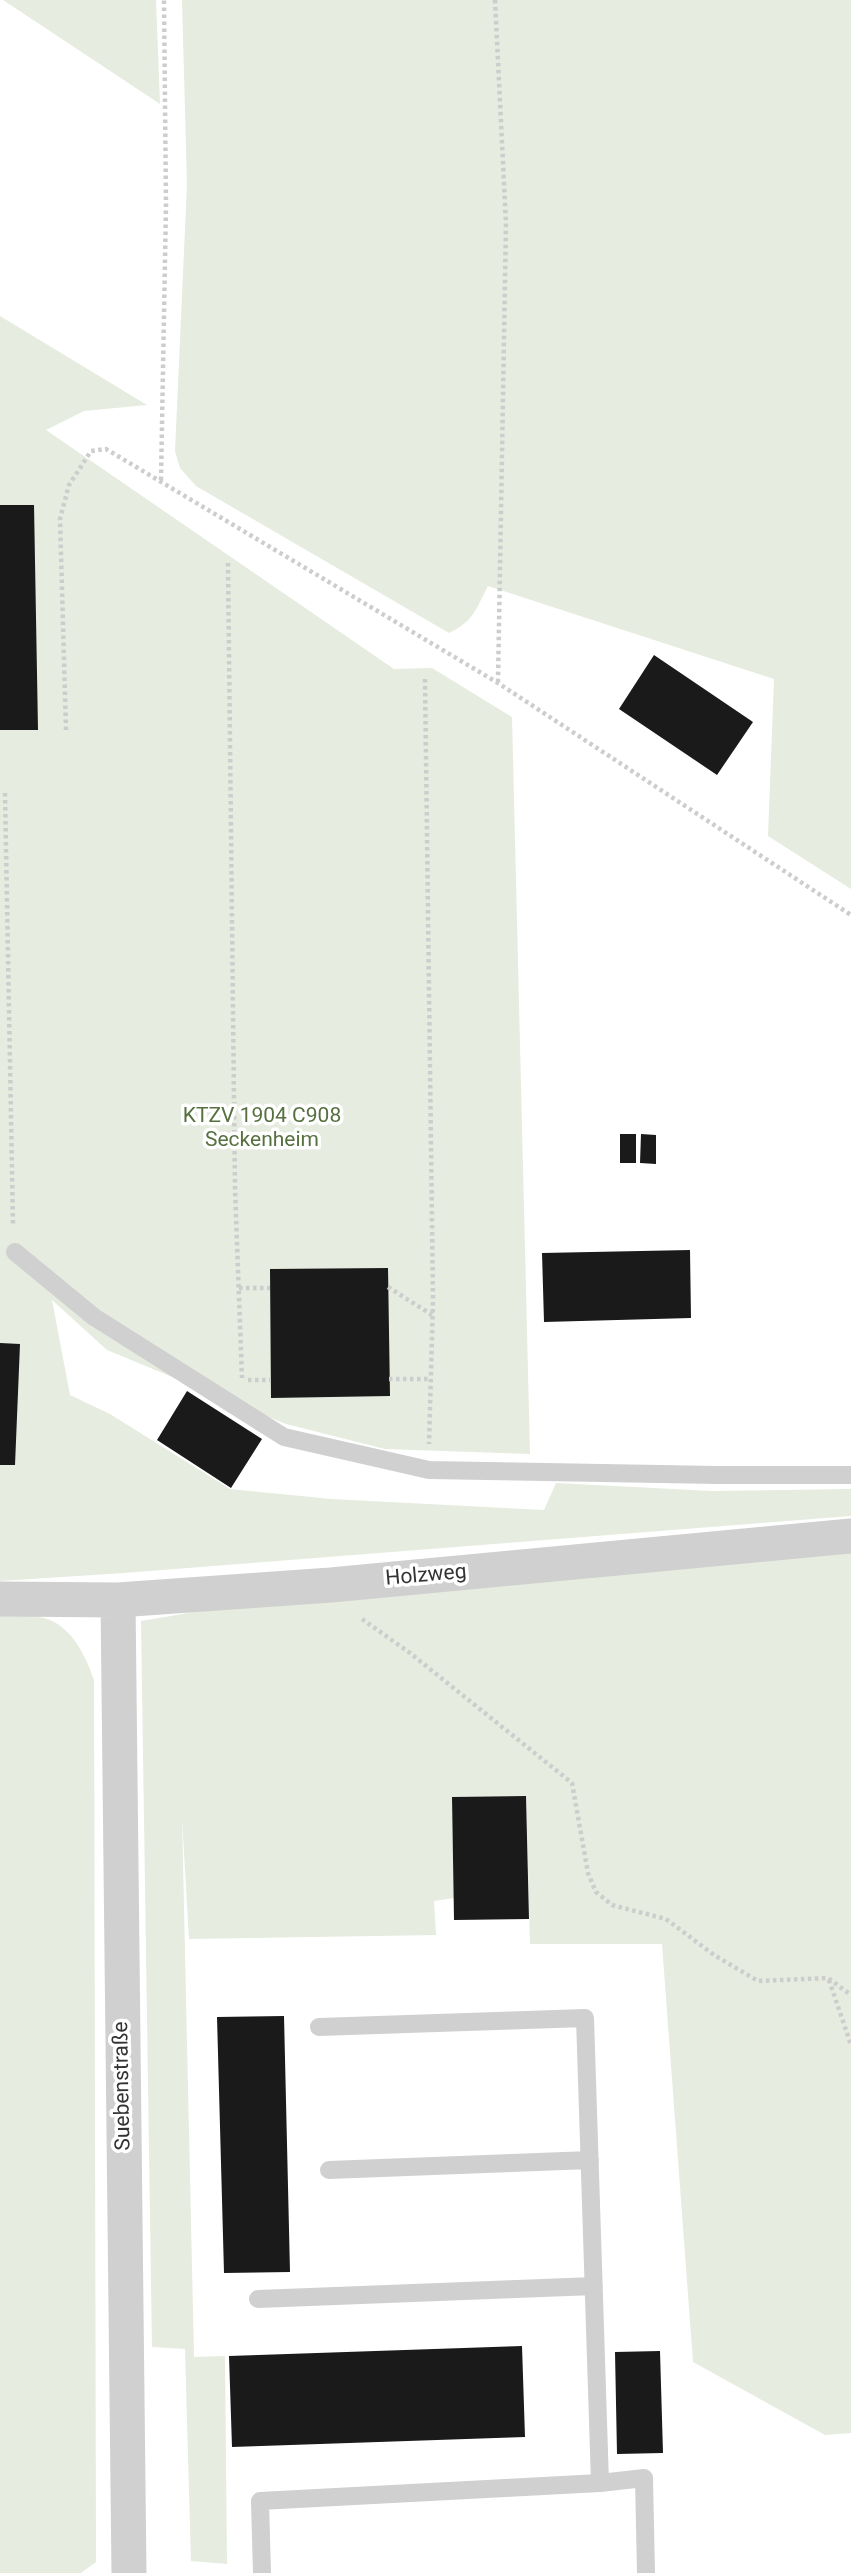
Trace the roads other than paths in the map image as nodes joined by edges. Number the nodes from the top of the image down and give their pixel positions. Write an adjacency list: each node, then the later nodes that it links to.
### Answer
1 (15, 1252): 2 (lane)
2 (851, 1475)
3 (851, 1536): 5 (street, Holzweg)
4 (0, 1600): 5 (street, Holzweg)
5 (118, 1600): 12 (street, Suebenstraße)
6 (319, 2027): 7 (lane)
7 (590, 2160): 8 (lane); 9 (lane)
8 (328, 2170)
9 (594, 2286): 10 (lane); 11 (lane)
10 (258, 2299)
11 (600, 2483): 13 (lane); 14 (lane)
12 (128, 2573)
13 (262, 2573)
14 (646, 2573)

